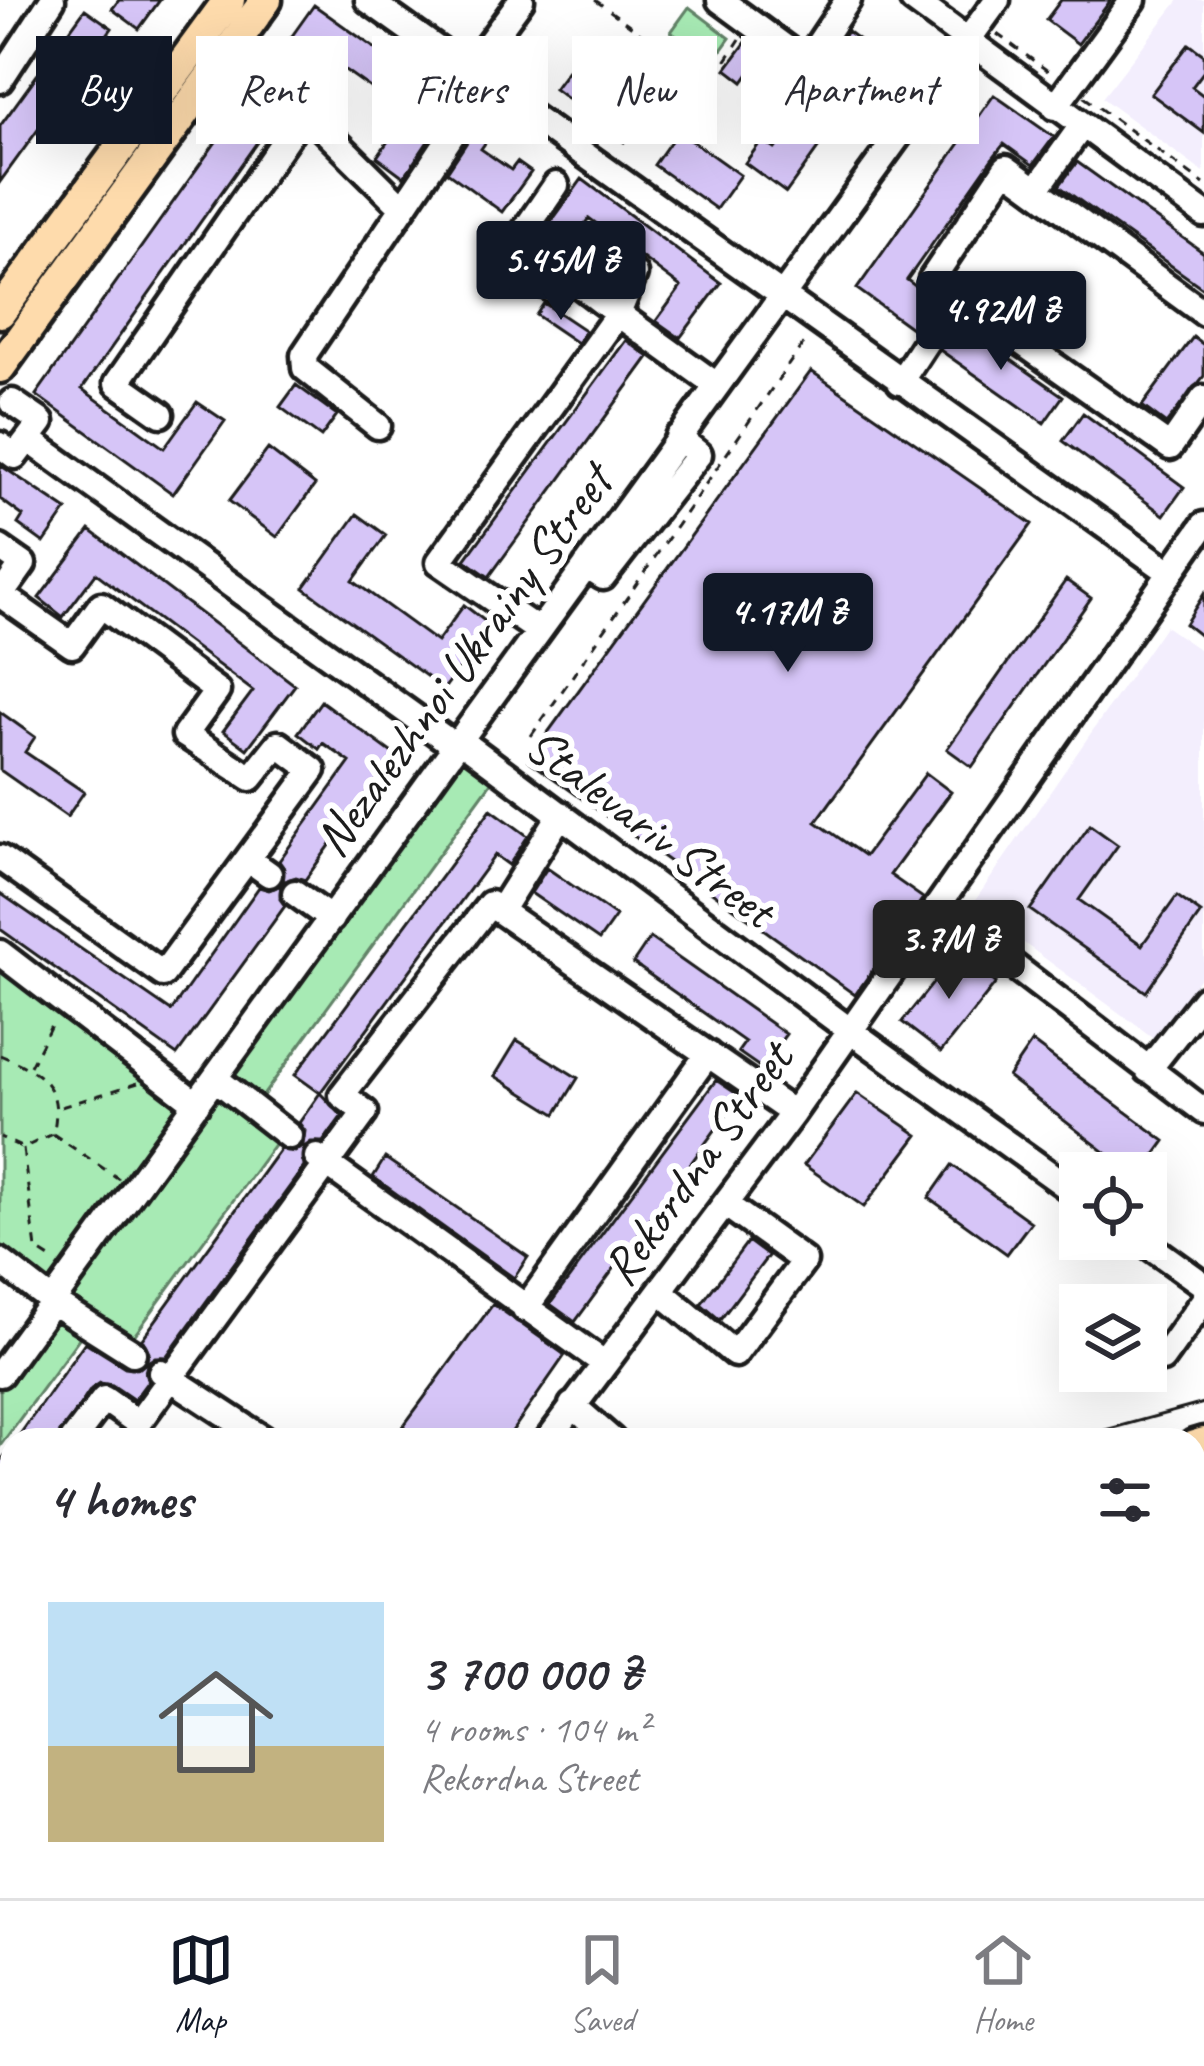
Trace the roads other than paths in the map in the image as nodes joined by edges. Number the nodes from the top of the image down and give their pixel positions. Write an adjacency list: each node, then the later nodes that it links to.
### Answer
1 (52, 0): 18 (street)
2 (229, 0): 31 (main road)
3 (266, 0): 34 (main road)
4 (368, 0): 11 (street)
5 (521, 0): 12 (street)
6 (720, 0): 13 (street)
7 (848, 0): 14 (street)
8 (913, 0): 15 (street)
9 (997, 0): 16 (street, Nezalezhnoi Ukrainy Street)
10 (1133, 0): 19 (street)
11 (418, 36)
12 (501, 36)
13 (770, 36)
14 (824, 36)
15 (962, 36)
16 (970, 36)
17 (979, 49): 19 (street)
18 (0, 80)
19 (1055, 107): 20 (street)
20 (1082, 127): 25 (street); 27 (street)
21 (548, 129): 29 (street)
22 (439, 144): 26 (street)
23 (891, 144): 29 (street, Nezalezhnoi Ukrainy Street)
24 (556, 185): 28 (street)
25 (1036, 190): 30 (street); 32 (street)
26 (403, 208): 39 (street); 41 (street)
27 (1204, 214)
28 (568, 276): 33 (street); 33 (street)
29 (779, 296): 35 (street); 36 (street, Nezalezhnoi Ukrainy Street)
30 (956, 296): 35 (street); 40 (street)
31 (0, 312)
32 (1204, 313)
33 (618, 314): 36 (street); 47 (street)
34 (0, 368)
35 (900, 382): 46 (street)
36 (716, 384): 47 (street, Nezalezhnoi Ukrainy Street)
37 (1204, 398): 40 (street)
38 (12, 402): 42 (street)
39 (161, 414)
40 (1196, 424)
41 (378, 426)
42 (28, 439): 43 (street); 48 (street, Stalevariv Street)
43 (0, 445)
44 (1204, 525): 46 (street, Rekordna Street)
45 (0, 548): 51 (street)
46 (1171, 573): 54 (street, Rekordna Street)
47 (539, 631): 48 (street, Nezalezhnoi Ukrainy Street)
48 (458, 743): 49 (street, Stalevariv Street); 56 (street, Nezalezhnoi Ukrainy Street)
49 (561, 814): 55 (street); 59 (street, Stalevariv Street)
50 (0, 858): 51 (street)
51 (248, 859): 52 (street)
52 (269, 874)
53 (295, 893): 56 (street)
54 (939, 909): 59 (street, Rekordna Street); 61 (street)
55 (500, 910): 60 (street); 67 (street)
56 (331, 919): 62 (street, Nezalezhnoi Ukrainy Street)
57 (0, 953): 63 (street)
58 (1204, 999): 61 (street)
59 (848, 1029): 65 (street, Rekordna Street); 68 (street, Stalevariv Street)
60 (707, 1054): 65 (street); 76 (street)
61 (1148, 1070): 64 (street)
62 (216, 1078): 63 (street, Nezalezhnoi Ukrainy Street); 66 (street)
63 (197, 1104): 75 (street, Nezalezhnoi Ukrainy Street)
64 (1204, 1112)
65 (793, 1113): 69 (street, Rekordna Street)
66 (289, 1136)
67 (321, 1160): 76 (street); 81 (street)
68 (1059, 1181)
69 (724, 1204): 73 (street, Rekordna Street); 73 (street)
70 (1167, 1258): 72 (street)
71 (0, 1261): 75 (street)
72 (1204, 1285)
73 (661, 1292): 79 (street, Rekordna Street)
74 (1204, 1300): 77 (street)
75 (54, 1303): 78 (street); 80 (street, Nezalezhnoi Ukrainy Street)
76 (524, 1310): 79 (street)
77 (1167, 1352)
78 (133, 1353)
79 (604, 1363): 82 (street, Rekordna Street)
80 (0, 1373)
81 (165, 1375): 83 (street); 84 (street)
82 (572, 1405): 85 (street, Rekordna Street); 86 (street)
83 (82, 1428)
84 (247, 1428)
85 (556, 1428)
86 (598, 1428)

